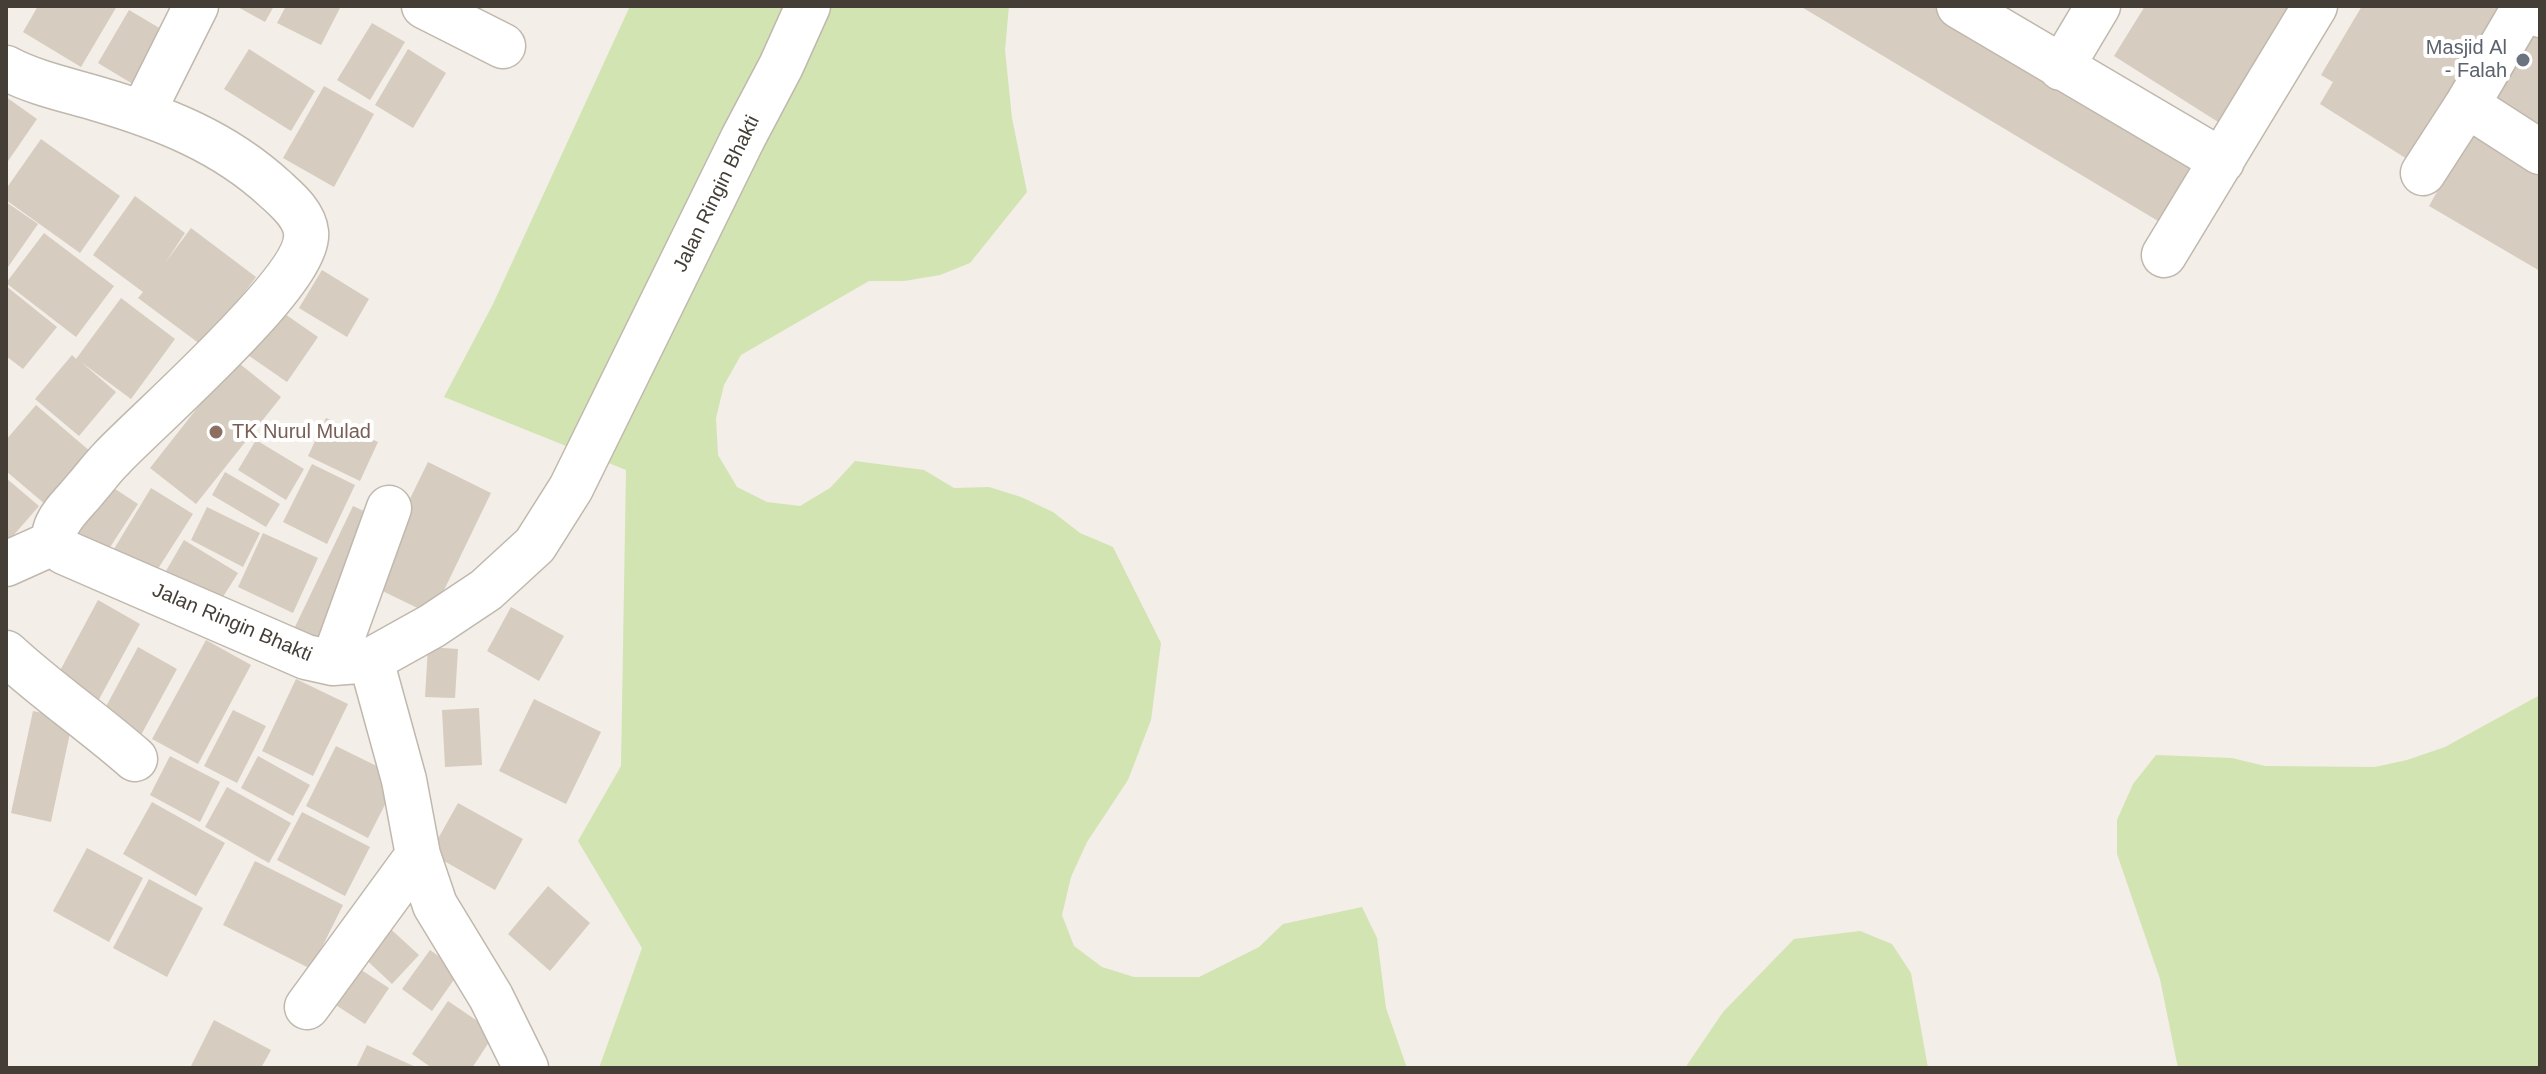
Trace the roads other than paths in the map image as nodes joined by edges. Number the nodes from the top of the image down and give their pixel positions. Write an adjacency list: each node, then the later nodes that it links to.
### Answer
1 (196, 6): 12 (street)
2 (424, 6): 8 (street)
3 (808, 6): 21 (street, Jalan Ringin Bhakti)
4 (1959, 6): 10 (street)
5 (2098, 6): 10 (street)
6 (2315, 6): 14 (street)
7 (2540, 15): 11 (street)
8 (503, 46)
9 (6, 68): 12 (street)
10 (2061, 68): 14 (street)
11 (2467, 105): 13 (street); 15 (street)
12 (143, 112): 18 (street)
13 (2540, 152)
14 (2222, 161): 16 (street)
15 (2423, 173)
16 (2164, 255)
17 (389, 508): 21 (street)
18 (55, 542): 19 (street); 21 (street, Jalan Ringin Bhakti)
19 (6, 564)
20 (6, 653): 22 (street)
21 (352, 662): 23 (street)
22 (135, 759)
23 (418, 855): 24 (street); 25 (street)
24 (307, 1007)
25 (526, 1068)

